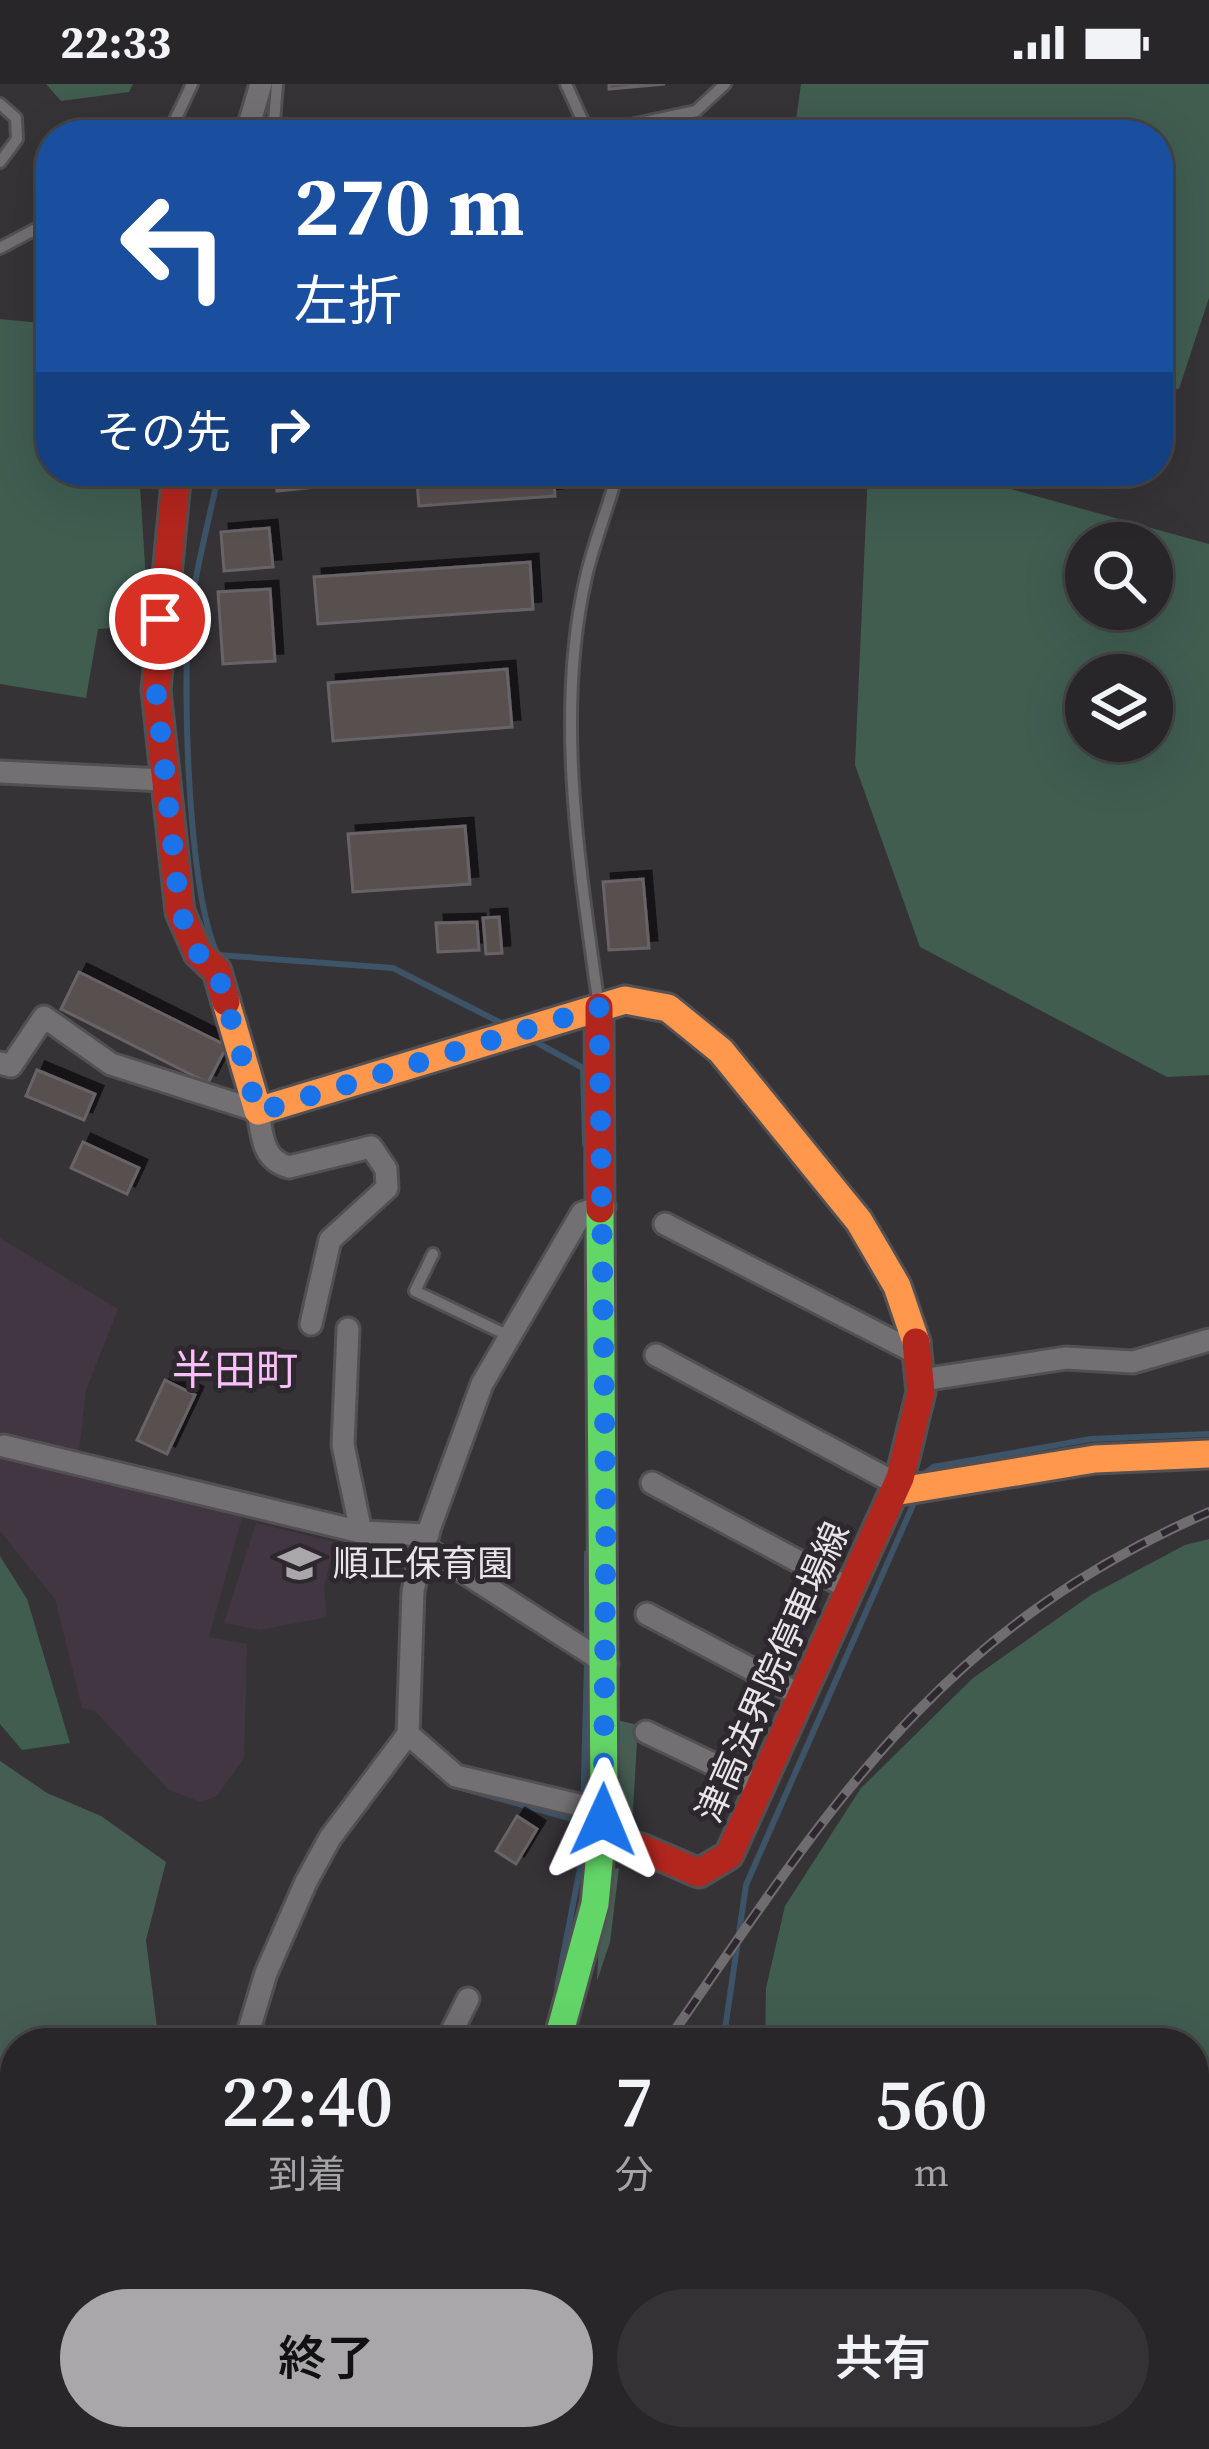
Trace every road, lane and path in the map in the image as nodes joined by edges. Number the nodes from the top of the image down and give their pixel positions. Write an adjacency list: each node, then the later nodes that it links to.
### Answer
1 (192, 84): 7 (lane)
2 (261, 84): 8 (street)
3 (277, 84): 9 (lane)
4 (566, 84): 10 (lane)
5 (725, 84): 11 (lane)
6 (0, 104): 12 (lane)
7 (175, 120)
8 (250, 120)
9 (274, 120)
10 (582, 120)
11 (656, 120)
12 (0, 163)
13 (36, 228): 14 (lane)
14 (0, 248)
15 (176, 486): 18 (street)
16 (613, 486): 19 (lane)
17 (0, 772): 18 (street)
18 (164, 780): 21 (street)
19 (599, 1007): 21 (street); 22 (street); 30 (street)
20 (0, 1063): 21 (street)
21 (258, 1112): 25 (street)
22 (593, 1208): 27 (street); 39 (street)
23 (665, 1224): 30 (street)
24 (433, 1254): 27 (lane)
25 (311, 1324)
26 (348, 1329): 35 (street)
27 (503, 1333): 36 (street)
28 (1209, 1340): 30 (street)
29 (656, 1355): 34 (street)
30 (921, 1368): 34 (street, 津高法界院停車場線)
31 (4, 1446): 35 (street)
32 (1209, 1454): 34 (street)
33 (652, 1483): 37 (street)
34 (907, 1489): 37 (street, 津高法界院停車場線)
35 (361, 1532): 36 (street)
36 (421, 1537): 39 (street); 42 (street)
37 (850, 1589): 40 (street, 津高法界院停車場線)
38 (647, 1614): 40 (street)
39 (593, 1658): 44 (street)
40 (802, 1696): 43 (street, 津高法界院停車場線)
41 (646, 1732): 43 (street)
42 (405, 1739): 44 (street); 47 (street)
43 (761, 1787): 45 (street, 津高法界院停車場線)
44 (590, 1809): 45 (street)
45 (602, 1840): 49 (street)
46 (468, 1999): 48 (street)
47 (250, 2028)
48 (454, 2028)
49 (561, 2028)

